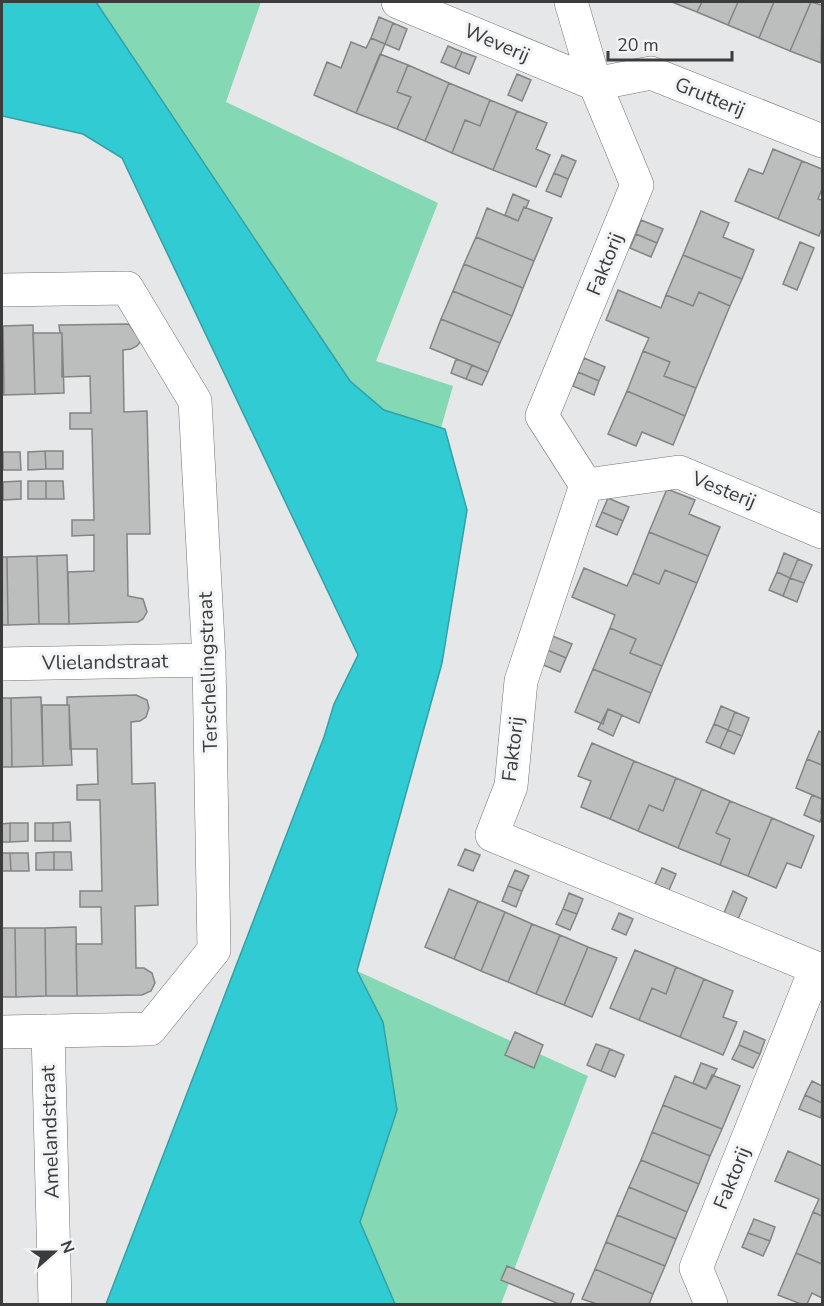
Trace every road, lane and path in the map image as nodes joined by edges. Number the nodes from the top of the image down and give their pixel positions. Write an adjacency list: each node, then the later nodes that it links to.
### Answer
1 (398, 2): 3 (street, Weverij)
2 (571, 2): 3 (street, Faktorij)
3 (595, 84): 4 (street, Grutterij); 6 (street, Faktorij)
4 (822, 141)
5 (2, 290): 8 (street, Terschellingstraat)
6 (586, 485): 7 (street, Vesterij); 10 (street, Faktorij)
7 (822, 532)
8 (209, 660): 9 (street, Vlielandstraat); 11 (street, Terschellingstraat)
9 (2, 664)
10 (819, 961): 14 (street, Faktorij)
11 (48, 1031): 12 (street, Terschellingstraat); 13 (street, Amelandstraat)
12 (2, 1032)
13 (55, 1305)
14 (711, 1305)

